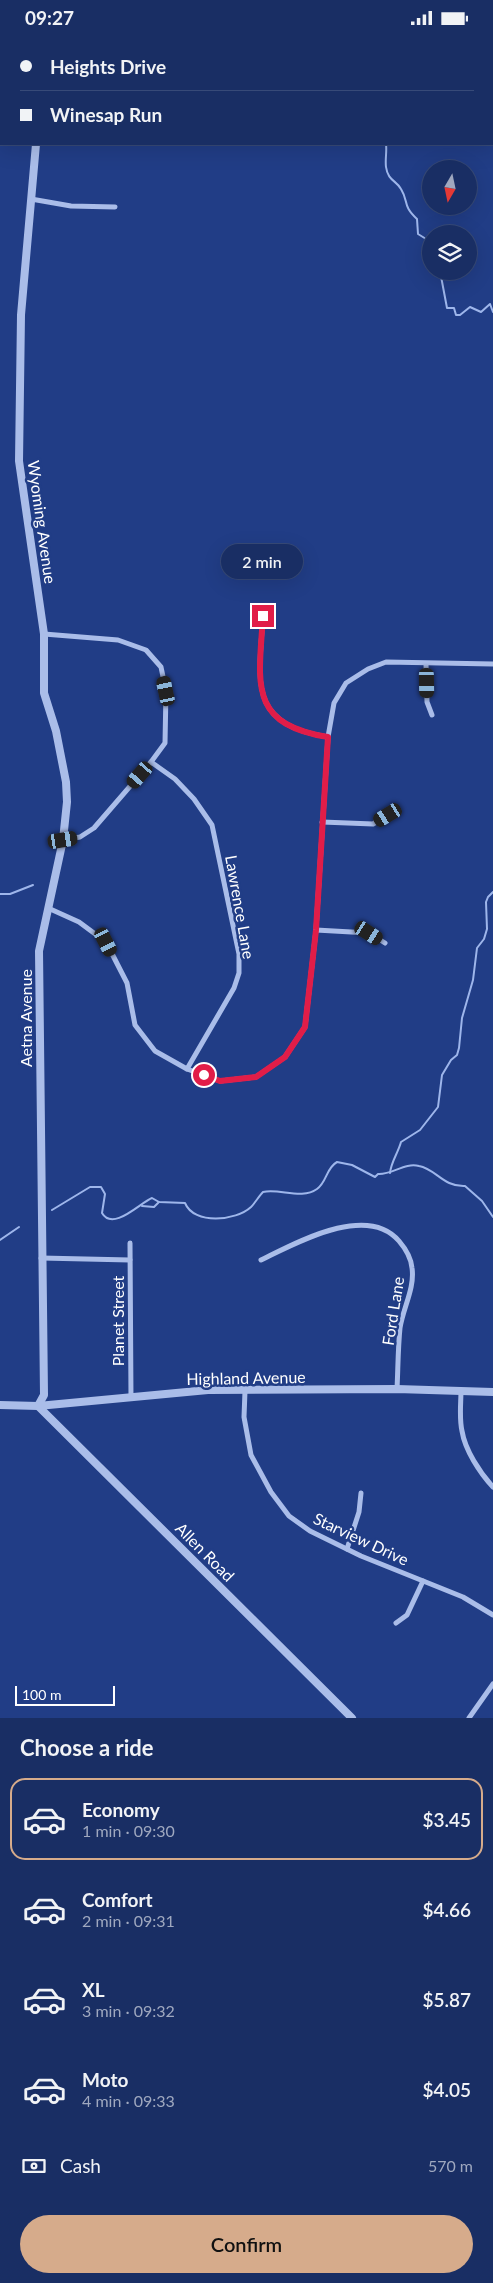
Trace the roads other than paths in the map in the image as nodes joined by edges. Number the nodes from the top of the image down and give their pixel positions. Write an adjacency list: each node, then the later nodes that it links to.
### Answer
1 (36, 145): 2 (street, Wyoming Avenue)
2 (31, 199): 3 (street); 5 (street, Wyoming Avenue)
3 (115, 207)
4 (263, 616): 9 (street)
5 (44, 634): 10 (street); 13 (street, Aetna Avenue)
6 (426, 664): 7 (street); 8 (street); 9 (street)
7 (493, 664)
8 (432, 715)
9 (328, 737): 12 (street)
10 (151, 762): 13 (street); 17 (street, Lawrence Lane)
11 (388, 815): 12 (street)
12 (322, 821): 15 (street)
13 (63, 840): 14 (street, Aetna Avenue)
14 (48, 909): 17 (street); 19 (street, Aetna Avenue)
15 (316, 930): 16 (street); 17 (street)
16 (385, 943)
17 (187, 1069)
18 (130, 1243): 20 (street, Planet Street)
19 (42, 1258): 20 (street); 28 (street, Aetna Avenue)
20 (130, 1260): 26 (street, Planet Street)
21 (261, 1260): 22 (street, Ford Lane)
22 (397, 1389): 23 (street, Highland Avenue); 24 (street, Highland Avenue)
23 (245, 1391): 26 (street, Highland Avenue); 31 (street, Starview Drive)
24 (461, 1391): 25 (street, Highland Avenue); 29 (street)
25 (493, 1392)
26 (130, 1398): 28 (street, Highland Avenue)
27 (0, 1405): 28 (street, Highland Avenue)
28 (38, 1407): 36 (street, Allen Road)
29 (493, 1487)
30 (361, 1493): 31 (street)
31 (347, 1549): 32 (street, Starview Drive)
32 (423, 1581): 33 (street, Starview Drive); 34 (street)
33 (493, 1615)
34 (396, 1623)
35 (493, 1684): 37 (street)
36 (352, 1718)
37 (469, 1718)

